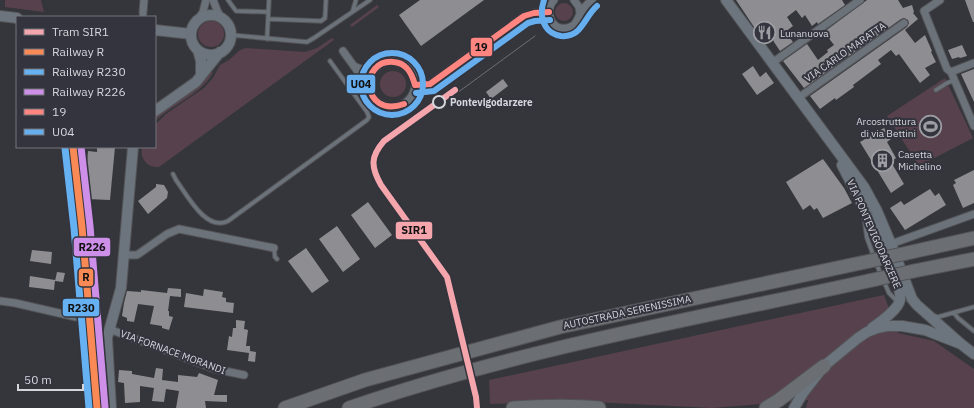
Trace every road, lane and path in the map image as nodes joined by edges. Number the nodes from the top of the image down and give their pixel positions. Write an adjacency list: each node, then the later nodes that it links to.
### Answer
1 (144, 0): 18 (street)
2 (206, 0): 22 (street)
3 (213, 0): 23 (street)
4 (228, 0): 16 (lane)
5 (269, 0): 16 (lane)
6 (326, 0): 24 (lane)
7 (356, 0): 15 (lane)
8 (370, 0): 15 (lane)
9 (554, 0): 17 (street)
10 (574, 0): 19 (street)
11 (592, 0): 19 (street)
12 (726, 0): 34 (main road, VIA PONTEVIGODARZERE)
13 (860, 0): 34 (street)
14 (940, 0): 38 (street)
15 (352, 11): 29 (lane)
16 (268, 12): 24 (lane)
17 (548, 12): 19 (street); 41 (street)
18 (143, 13)
19 (580, 14)
20 (0, 16): 21 (main road)
21 (16, 18)
22 (199, 18): 23 (main road); 27 (main road)
23 (221, 18): 28 (main road)
24 (268, 19): 29 (lane)
25 (904, 23): 44 (street, VIA CARLO MARATTA)
26 (156, 30): 27 (main road)
27 (191, 34): 30 (main road)
28 (231, 35): 29 (lane); 32 (main road)
29 (267, 39)
30 (198, 50): 32 (main road); 39 (main road)
31 (343, 51): 36 (street)
32 (220, 52): 39 (main road)
33 (330, 61): 49 (lane)
34 (772, 63): 44 (main road, VIA PONTEVIGODARZERE)
35 (974, 63): 38 (street)
36 (354, 66): 37 (street); 42 (street)
37 (377, 67): 41 (street); 42 (street)
38 (951, 72): 40 (street)
39 (201, 75): 45 (main road)
40 (955, 80): 43 (lane); 46 (street)
41 (415, 85): 42 (street)
42 (369, 87)
43 (936, 90)
44 (798, 98): 48 (main road, VIA PONTEVIGODARZERE)
45 (156, 110)
46 (974, 126)
47 (133, 148): 54 (main road)
48 (834, 148): 52 (main road, VIA PONTEVIGODARZERE); 64 (main road, VIA PONTEVIGODARZERE)
49 (173, 174)
50 (974, 214): 52 (street)
51 (974, 238): 70 (highway, AUTOSTRADA SERENISSIMA, bridge)
52 (892, 244): 60 (main road, VIA PONTEVIGODARZERE)
53 (274, 248): 54 (street); 56 (lane)
54 (124, 255): 62 (main road)
55 (974, 258): 71 (highway, AUTOSTRADA SERENISSIMA, bridge)
56 (278, 259)
57 (0, 302): 61 (street)
58 (974, 307): 59 (lane)
59 (954, 313): 60 (lane); 63 (lane)
60 (928, 316): 65 (main road, VIA PONTEVIGODARZERE)
61 (76, 317)
62 (109, 329): 68 (street, VIA FORNACE MORANDI); 69 (main road, VIA FORNACE MORANDI)
63 (974, 331)
64 (867, 332): 65 (main road); 67 (main road, VIA PONTEVIGODARZERE)
65 (961, 344): 66 (main road)
66 (974, 354)
67 (824, 366): 74 (highway); 75 (main road, VIA PONTEVIGODARZERE)
68 (244, 375)
69 (111, 408)
70 (285, 408)
71 (348, 408)
72 (513, 408): 73 (highway)
73 (599, 408)
74 (766, 408)
75 (794, 408)

